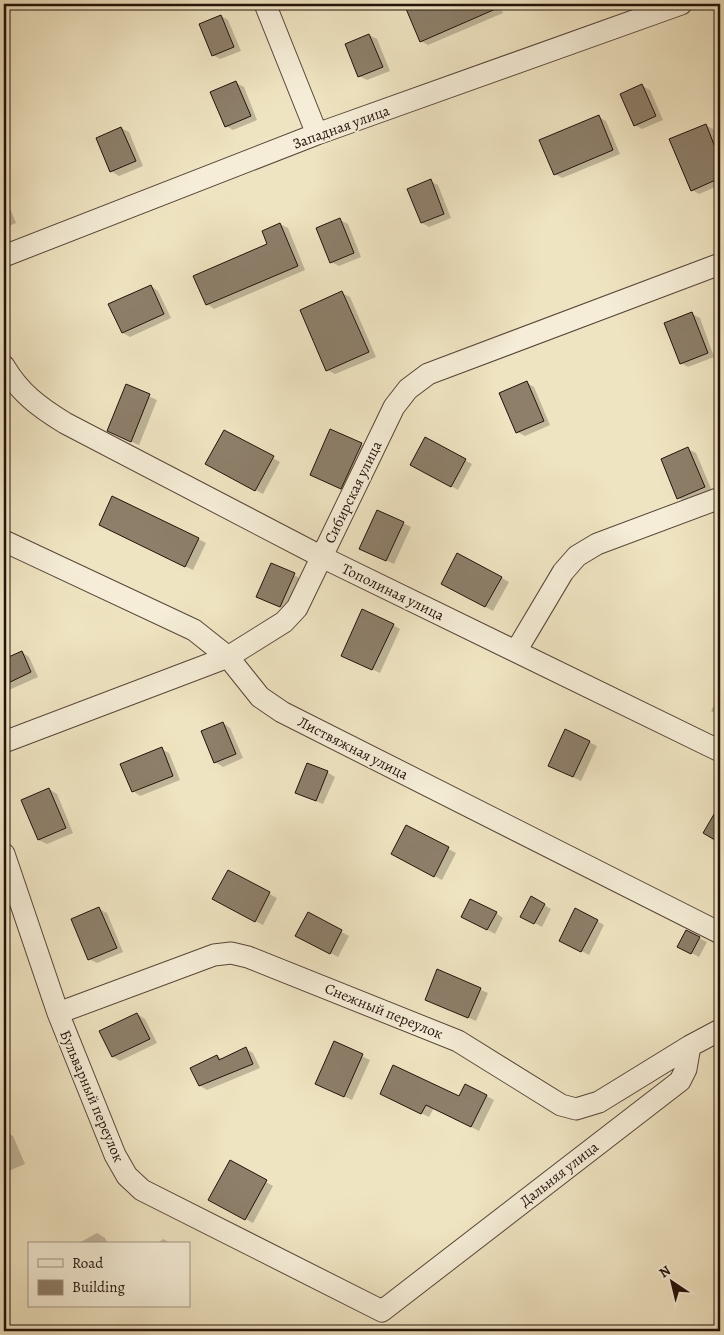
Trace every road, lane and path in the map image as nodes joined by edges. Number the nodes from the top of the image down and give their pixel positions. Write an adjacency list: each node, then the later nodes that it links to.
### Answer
1 (265, 4): 3 (street)
2 (676, 5): 3 (street, Западная улица)
3 (317, 134): 4 (street, Западная улица)
4 (4, 256)
5 (720, 264): 9 (street, Сибирская улица)
6 (4, 366): 9 (street, Тополиная улица)
7 (720, 498): 10 (street)
8 (4, 541): 11 (street, Листвяжная улица)
9 (322, 557): 10 (street, Тополиная улица); 11 (street, Сибирская улица)
10 (516, 651): 13 (street, Тополиная улица)
11 (228, 657): 12 (street, Сибирская улица); 15 (street, Листвяжная улица)
12 (4, 742)
13 (720, 751)
14 (4, 854): 16 (street, Бульварный переулок)
15 (720, 933)
16 (58, 1013): 18 (street, Снежный переулок); 19 (street, Бульварный переулок)
17 (720, 1030): 18 (street)
18 (690, 1046): 19 (street, Дальняя улица)
19 (382, 1311)

